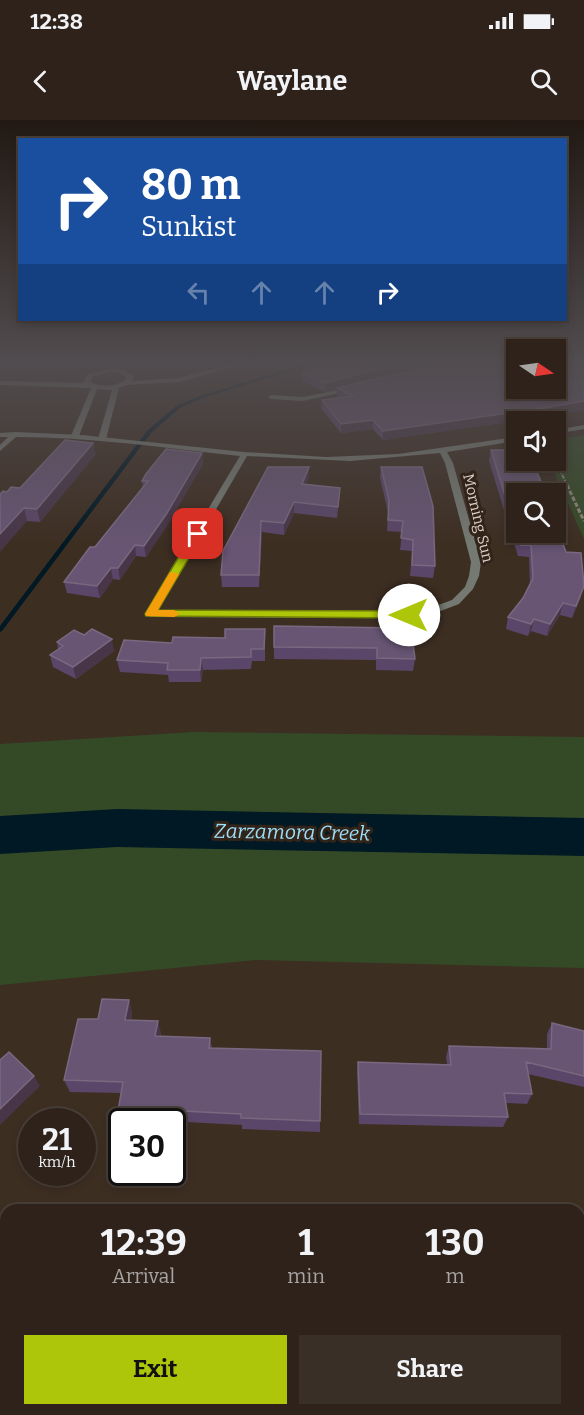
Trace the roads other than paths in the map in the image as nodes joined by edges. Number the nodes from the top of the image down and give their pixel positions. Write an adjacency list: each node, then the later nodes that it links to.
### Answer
1 (79, 423): 7 (street)
2 (106, 423): 8 (street)
3 (584, 427): 4 (street)
4 (566, 430)
5 (15, 434): 6 (street); 7 (street); 10 (street)
6 (0, 435)
7 (75, 436): 8 (street)
8 (102, 439): 12 (street)
9 (506, 441): 11 (street)
10 (0, 449)
11 (442, 451): 12 (street); 12 (street, Morning Sun)
12 (245, 454)

